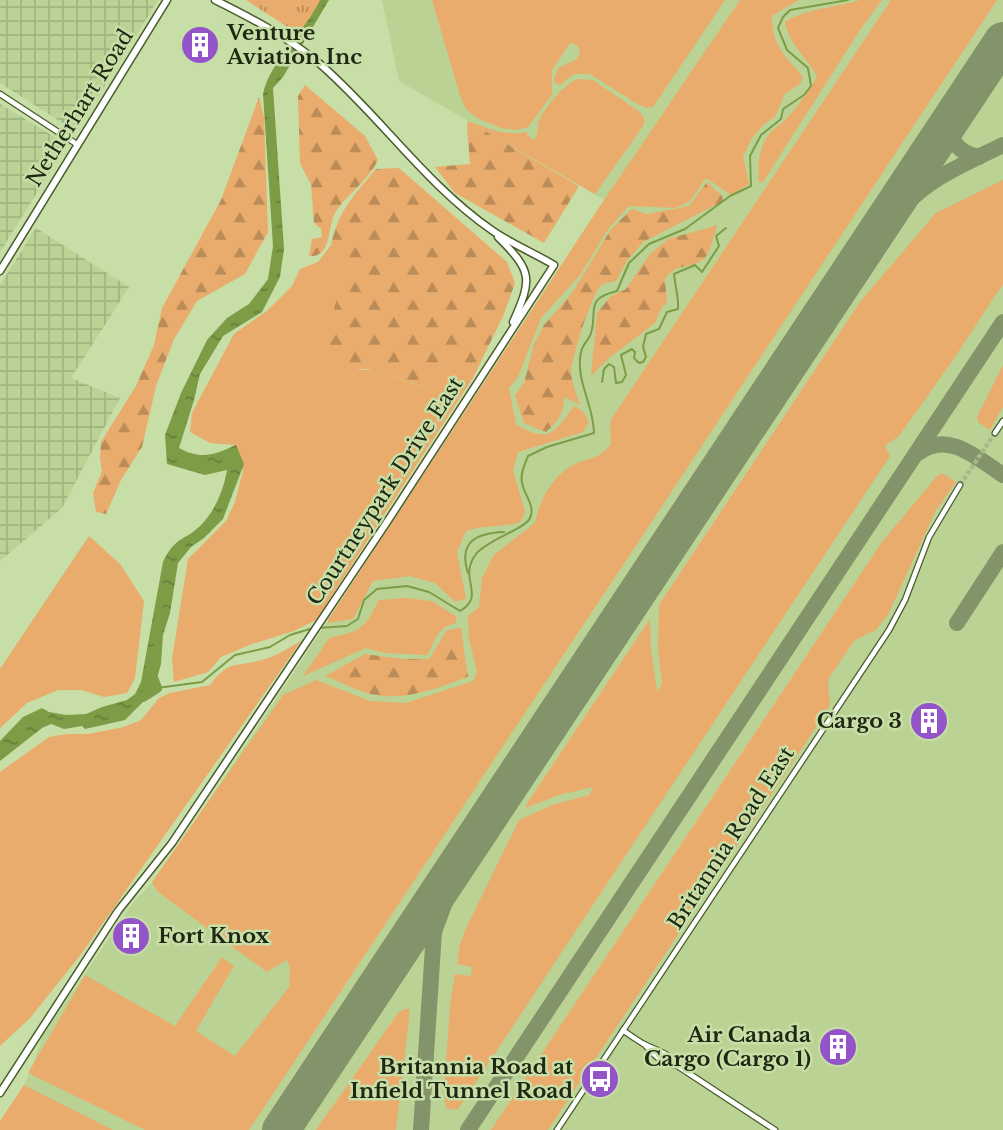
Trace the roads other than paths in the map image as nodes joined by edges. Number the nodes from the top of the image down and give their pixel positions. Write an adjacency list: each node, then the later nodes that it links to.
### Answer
1 (167, 0): 4 (street, Netherhart Road)
2 (215, 0): 5 (street, Courtneypark Drive East)
3 (0, 94): 4 (street)
4 (78, 145): 6 (street, Netherhart Road)
5 (492, 230): 7 (street); 7 (street, Courtneypark Drive East)
6 (0, 271)
7 (508, 335): 12 (street, Courtneypark Drive East)
8 (1003, 421): 9 (street)
9 (995, 433)
10 (960, 485): 11 (street, Britannia Road East)
11 (623, 1030): 13 (street, Britannia Road East); 14 (street)
12 (0, 1093)
13 (557, 1130)
14 (775, 1130)

